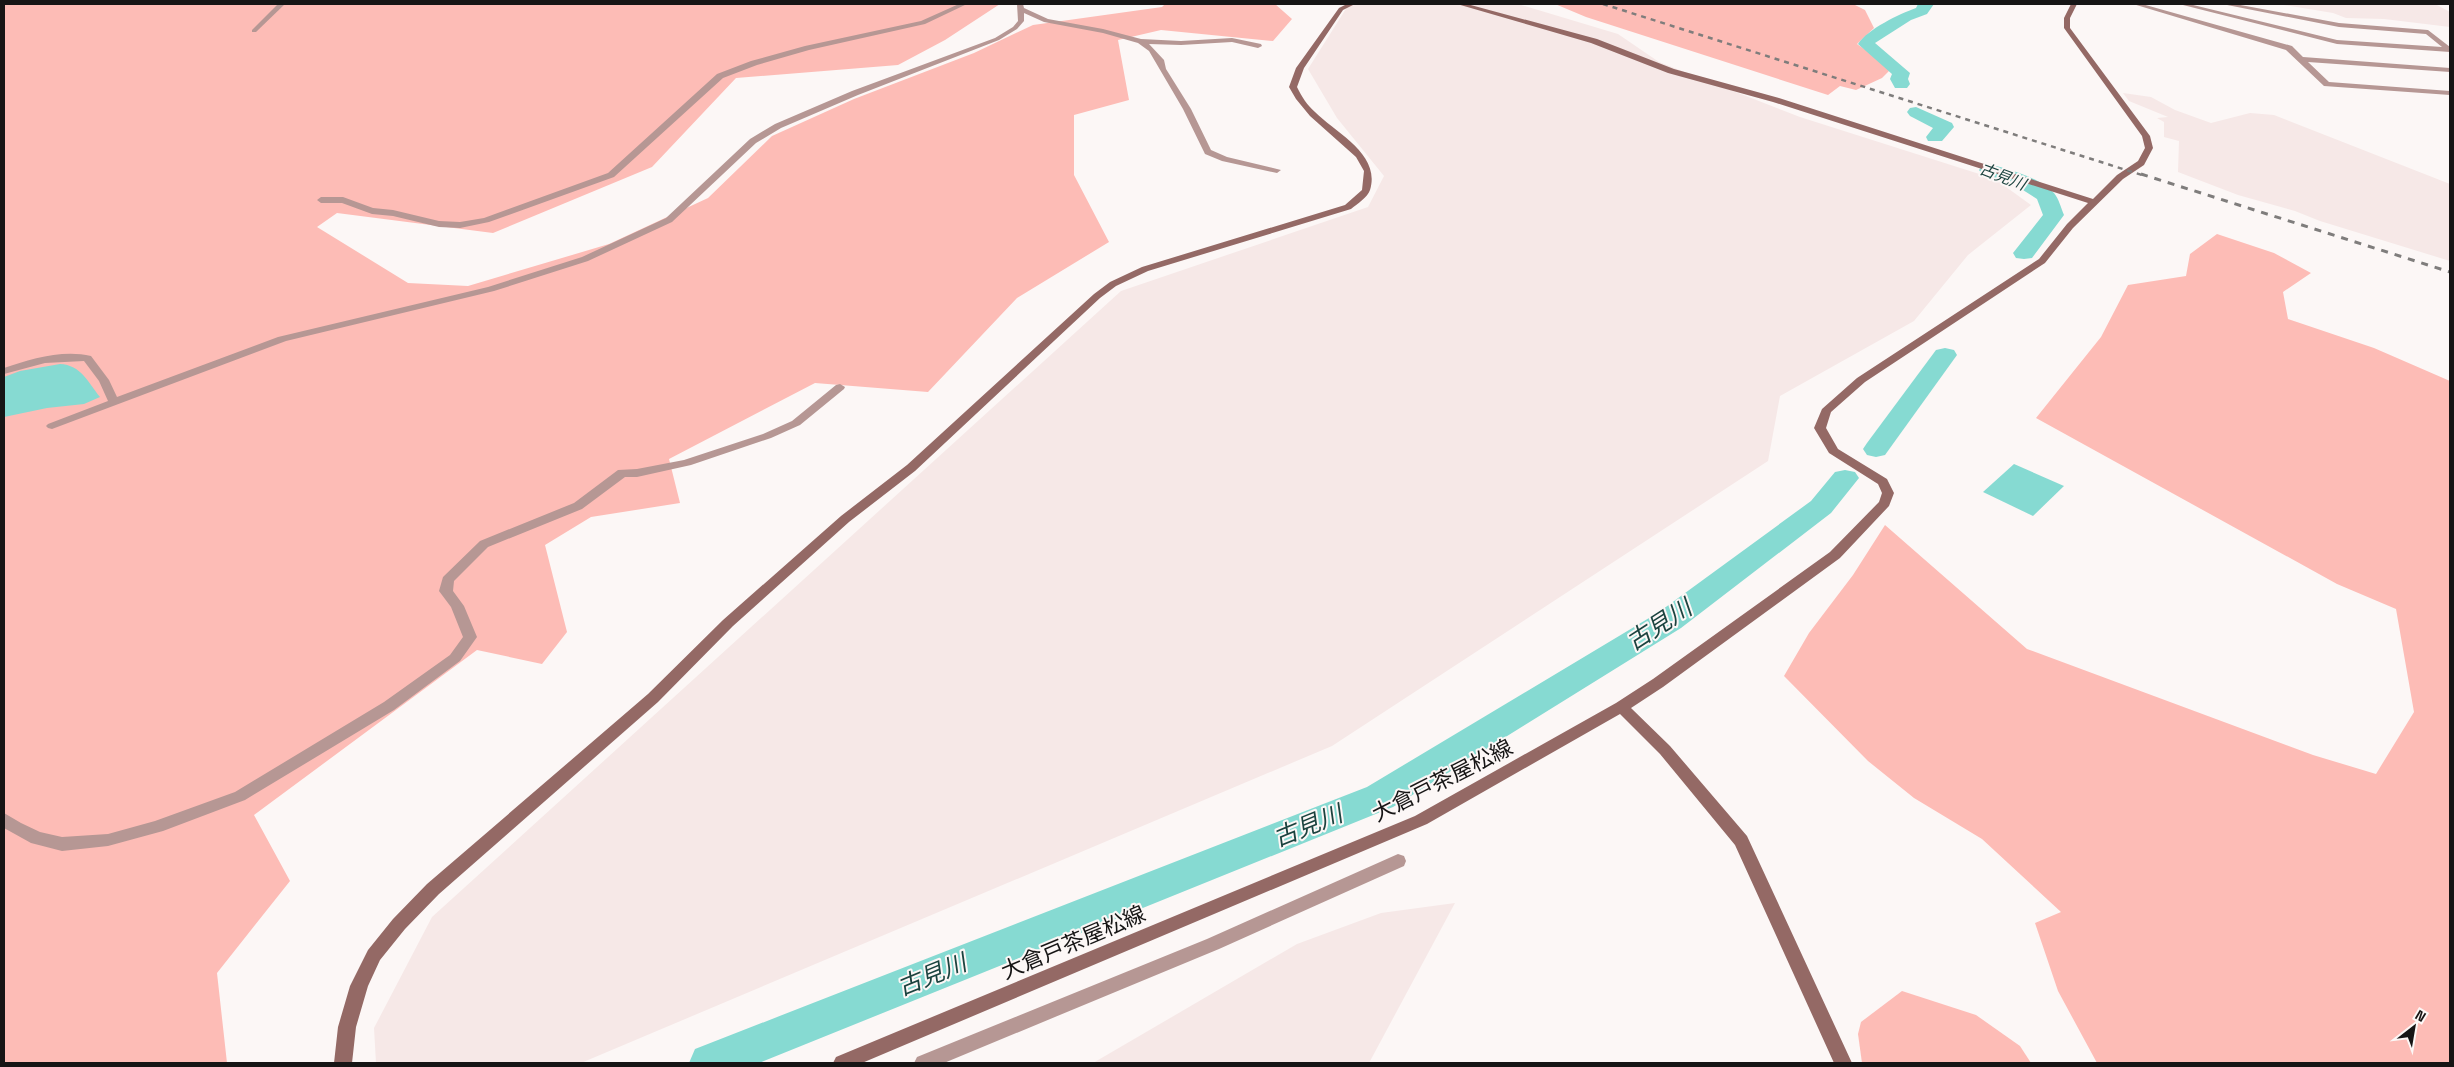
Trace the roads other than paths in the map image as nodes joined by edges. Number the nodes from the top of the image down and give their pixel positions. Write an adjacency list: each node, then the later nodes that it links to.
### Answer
1 (282, 4): 11 (street)
2 (964, 4): 21 (street)
3 (1352, 4): 30 (street)
4 (1460, 4): 22 (street)
5 (2074, 4): 22 (street, 大倉戸茶屋松線)
6 (2136, 4): 13 (street)
7 (2182, 4): 13 (street)
8 (2225, 4): 10 (street)
9 (1019, 6): 12 (street); 25 (street)
10 (2339, 24): 14 (street); 16 (street)
11 (254, 31)
12 (1140, 41): 15 (street); 20 (street)
13 (2297, 42): 14 (street); 17 (street)
14 (2336, 42): 16 (street)
15 (1258, 46)
16 (2450, 50)
17 (2302, 59): 18 (street); 19 (street)
18 (2450, 70)
19 (2450, 93)
20 (1277, 170)
21 (321, 200)
22 (2094, 202): 27 (street, 大倉戸茶屋松線)
23 (4, 371): 25 (street)
24 (840, 387): 28 (street)
25 (114, 402): 26 (street)
26 (52, 426)
27 (1621, 707): 31 (street, 大倉戸茶屋松線); 33 (street)
28 (4, 819)
29 (1398, 861): 32 (street)
30 (343, 1063)
31 (842, 1063)
32 (923, 1063)
33 (1843, 1063)

